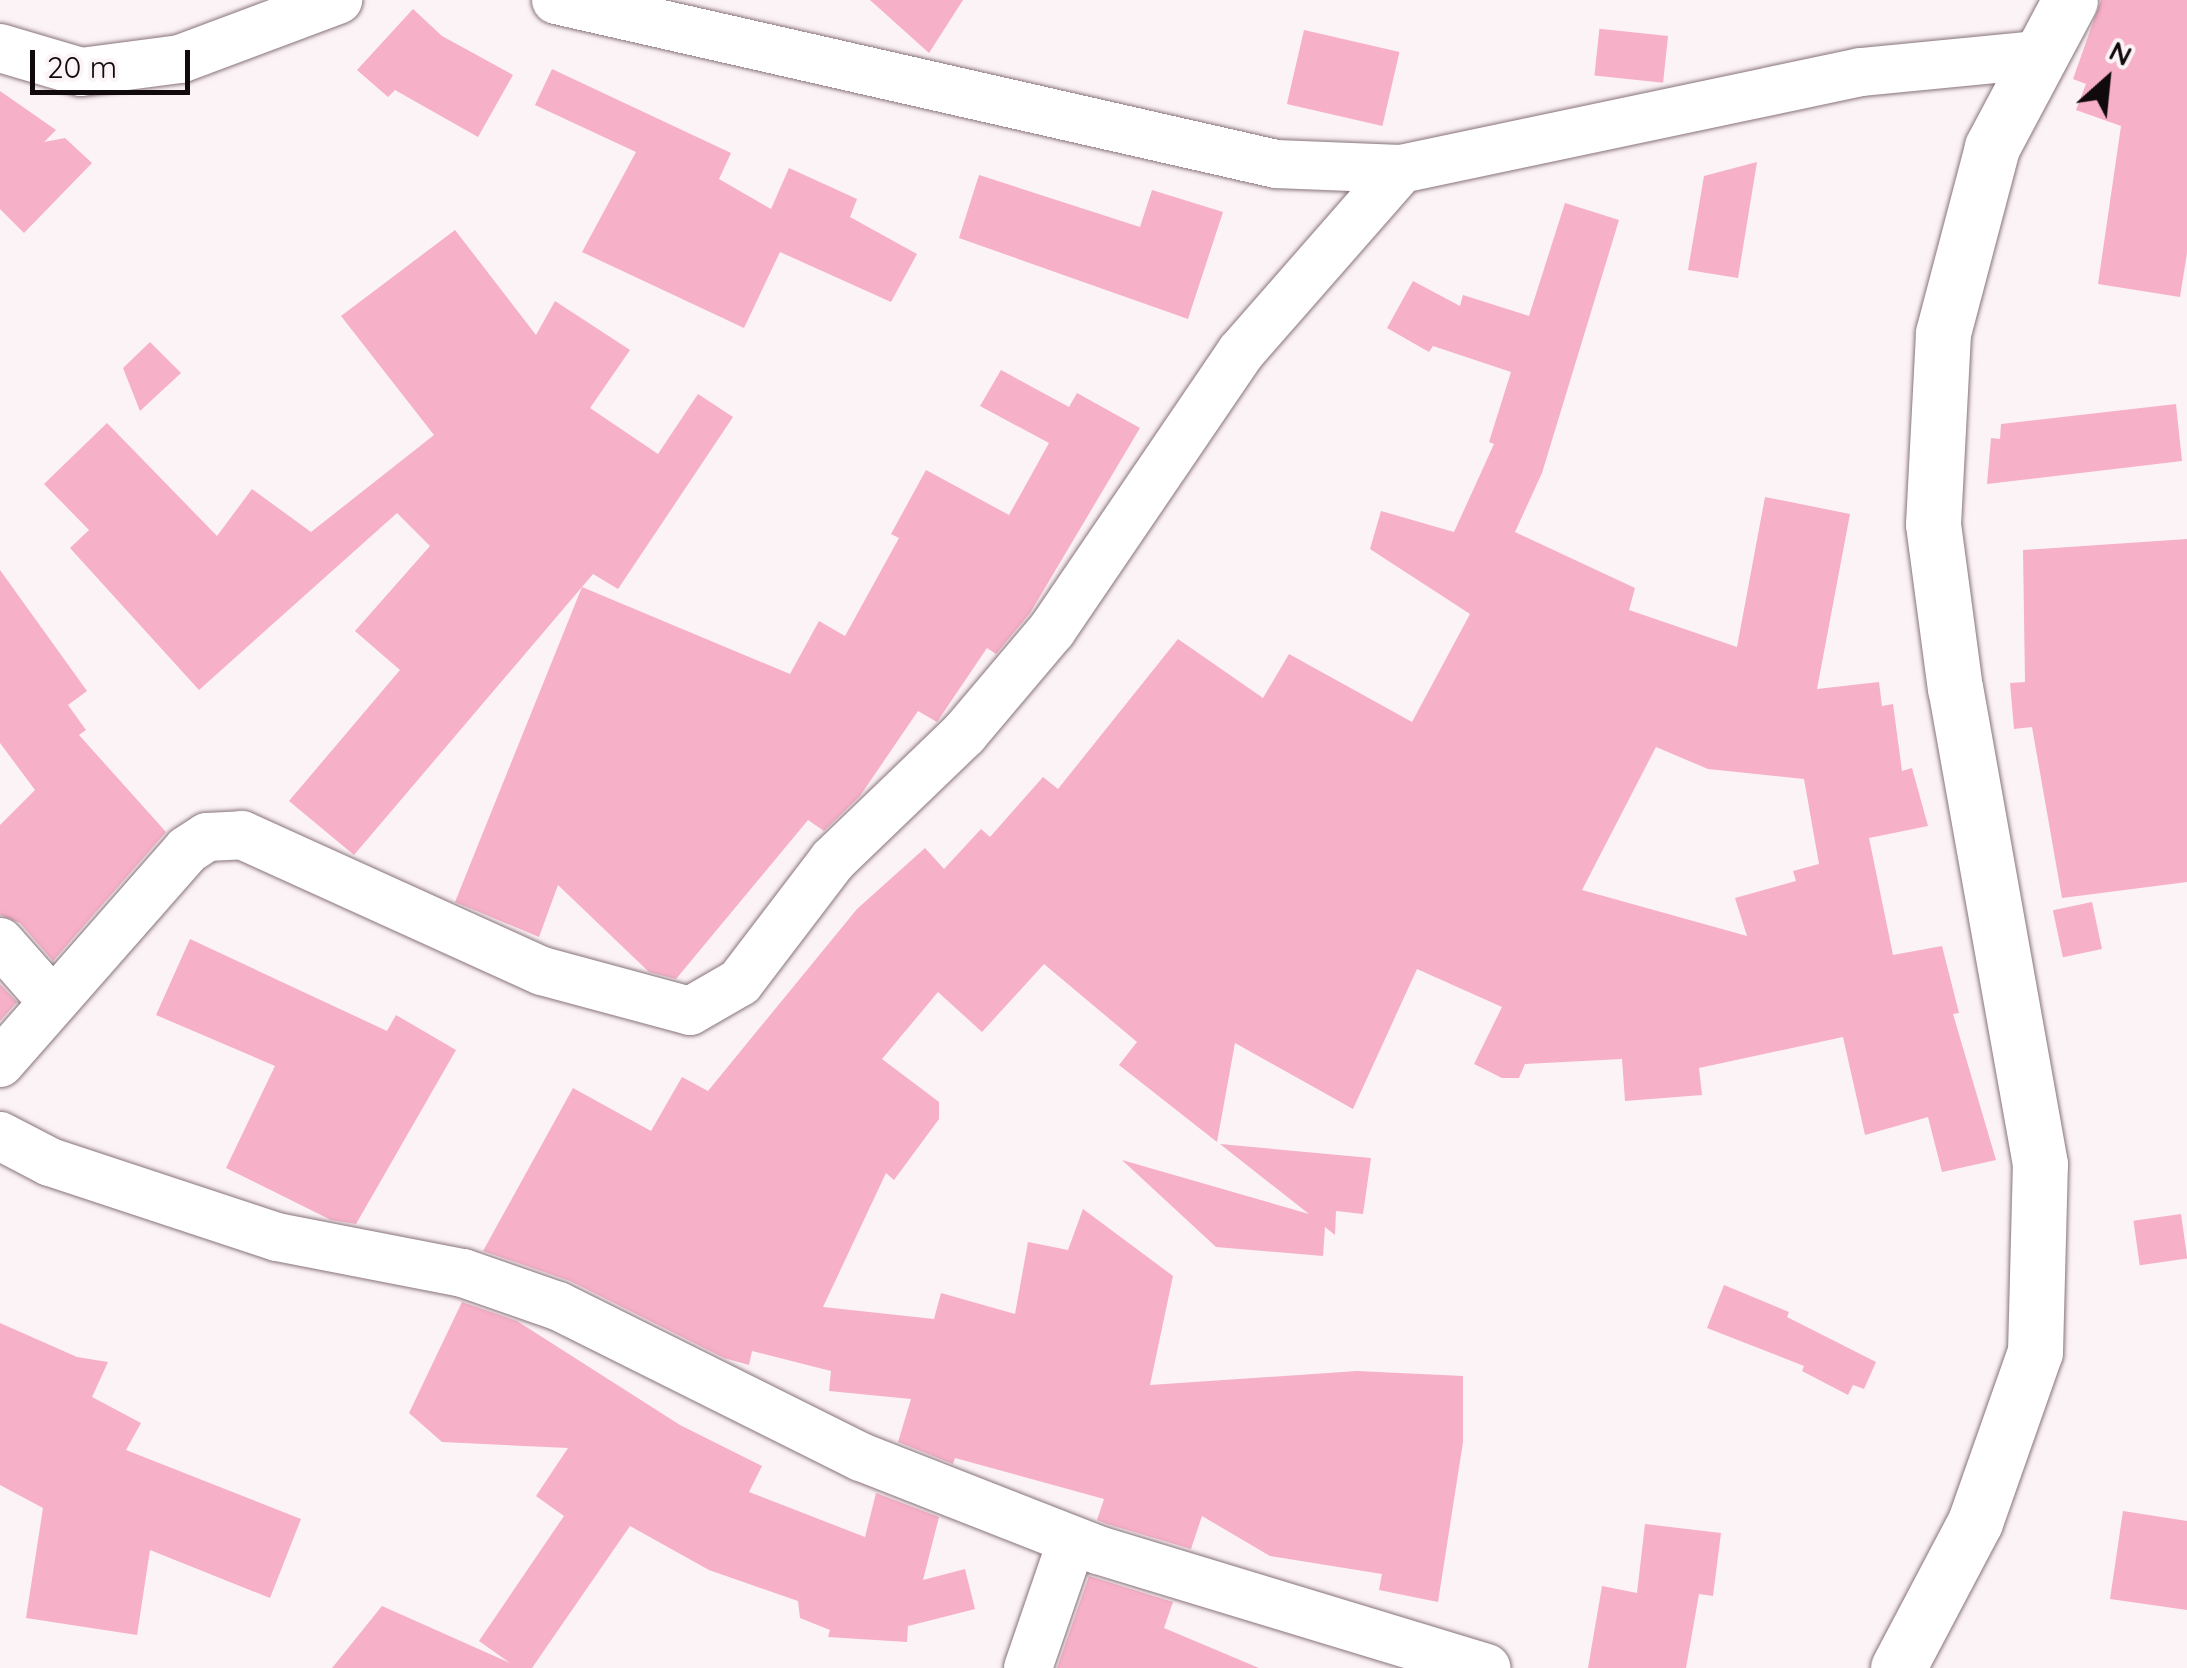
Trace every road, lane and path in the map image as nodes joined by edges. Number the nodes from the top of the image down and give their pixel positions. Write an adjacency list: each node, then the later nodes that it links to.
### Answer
1 (338, 0): 4 (street)
2 (556, 0): 6 (street)
3 (2070, 0): 5 (street)
4 (0, 48)
5 (2037, 55): 6 (street); 14 (street)
6 (1401, 169): 8 (street)
7 (0, 942): 8 (street)
8 (52, 1000): 9 (street)
9 (0, 1063)
10 (0, 1136): 11 (street)
11 (1072, 1540): 12 (street); 13 (street)
12 (1028, 1668)
13 (1486, 1668)
14 (1898, 1668)

